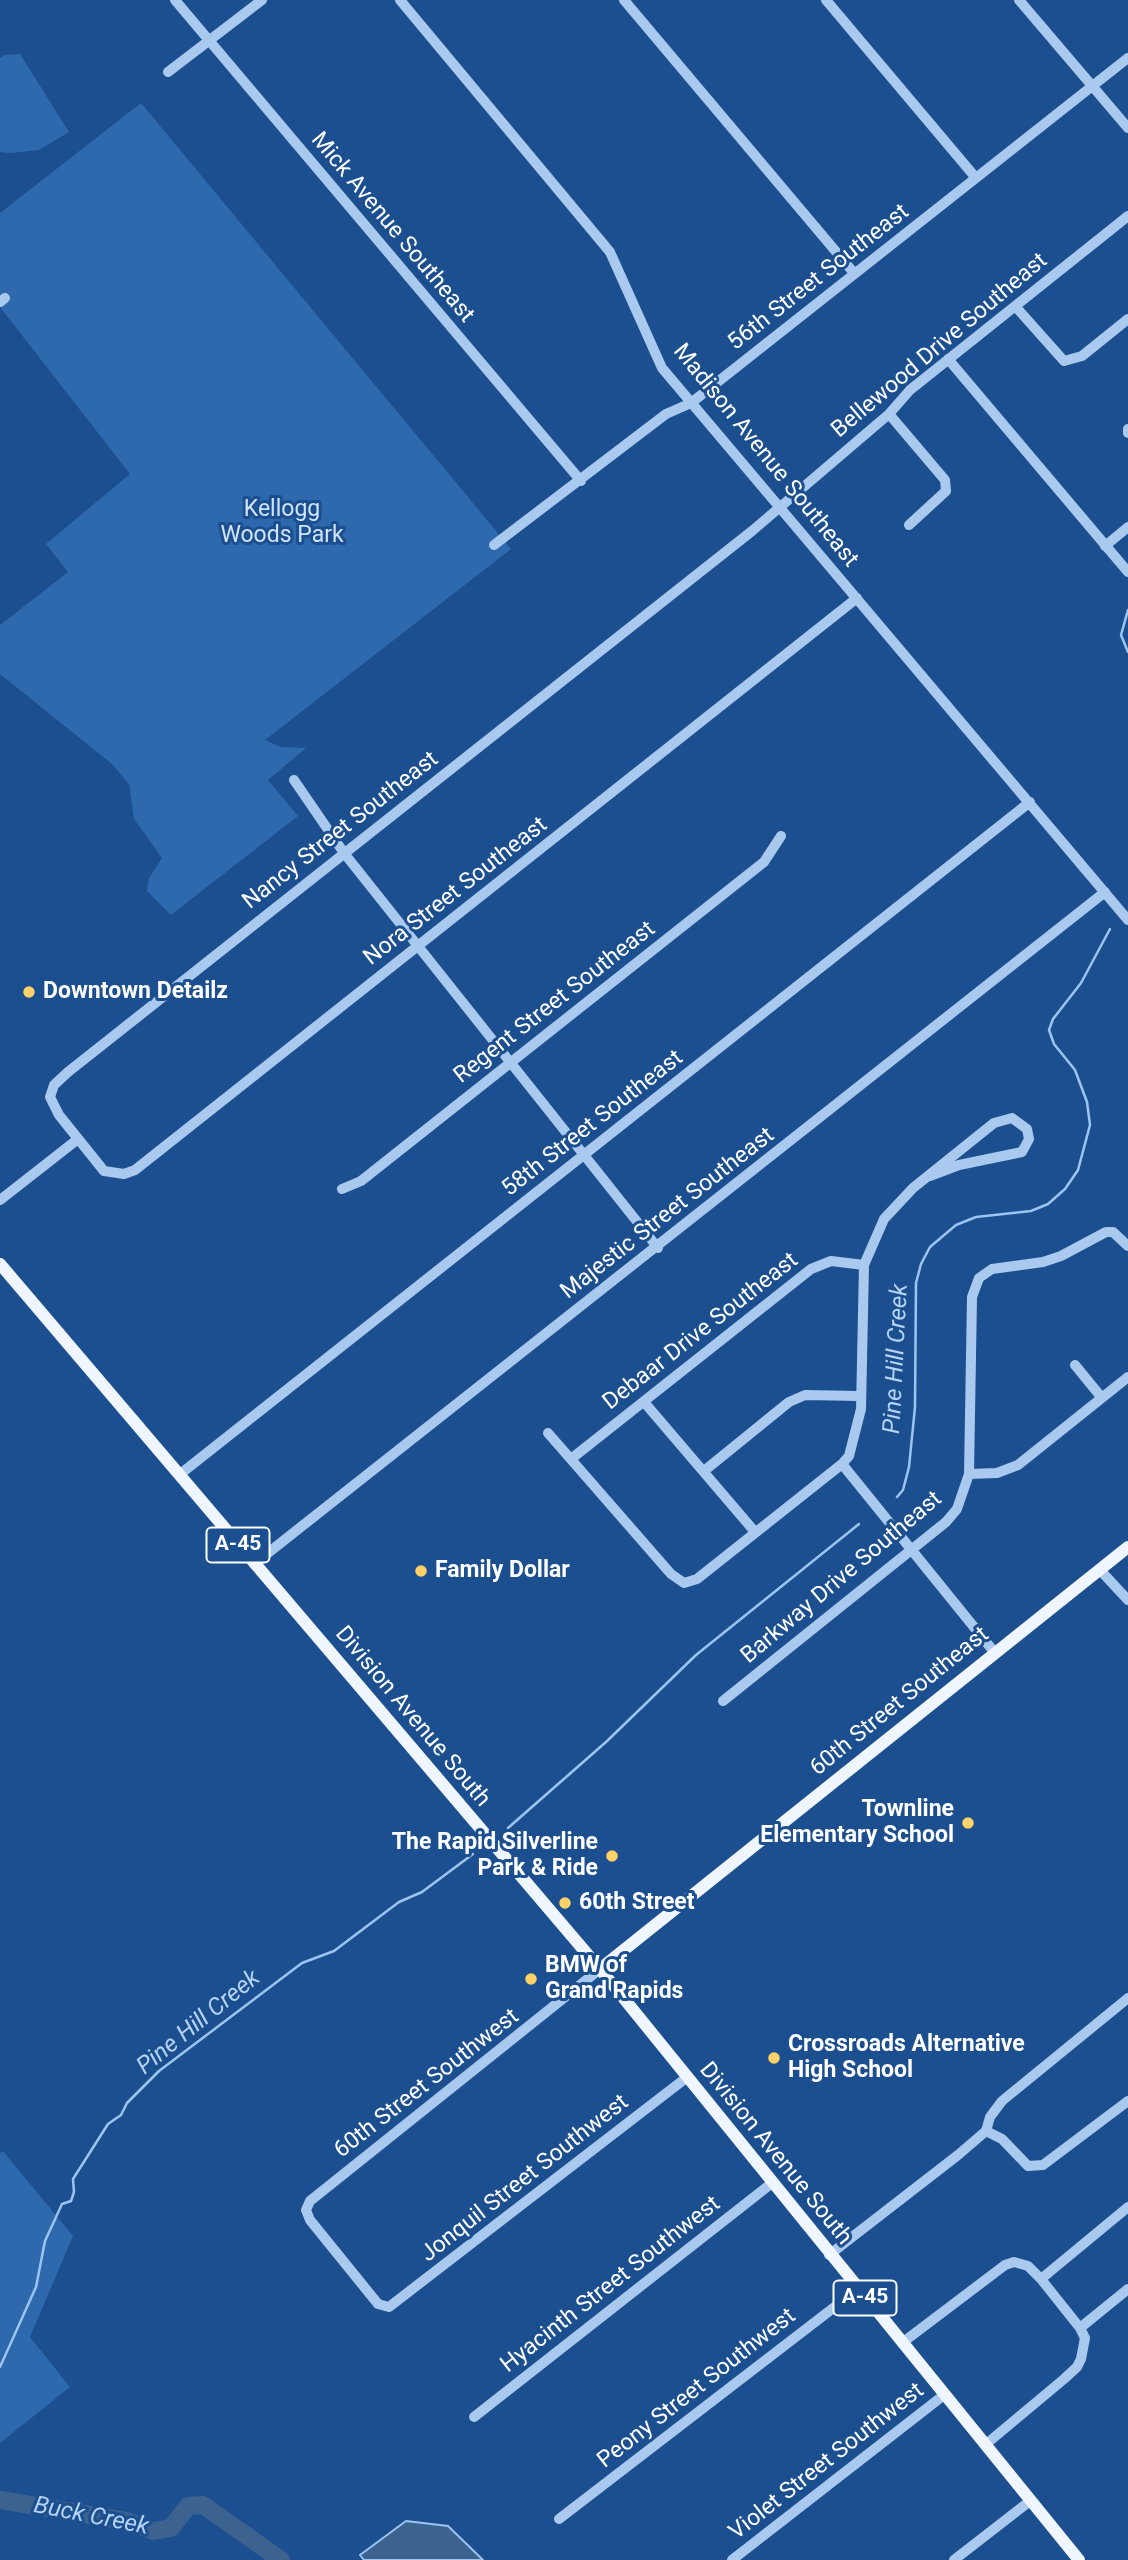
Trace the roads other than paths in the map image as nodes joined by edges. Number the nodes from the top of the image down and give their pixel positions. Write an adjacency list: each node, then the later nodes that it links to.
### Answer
1 (175, 0): 7 (street, Mick Avenue Southeast)
2 (262, 0): 7 (street)
3 (400, 0): 18 (street, Madison Avenue Southeast)
4 (624, 0): 14 (street)
5 (826, 0): 12 (street)
6 (1019, 0): 10 (street)
7 (210, 41): 9 (street); 20 (street, Mick Avenue Southeast)
8 (1128, 58): 10 (street, 56th Street Southeast)
9 (168, 72)
10 (1092, 87): 11 (street); 12 (street, 56th Street Southeast)
11 (1128, 128)
12 (976, 178): 14 (street, 56th Street Southeast)
13 (1126, 221): 15 (street, Bellewood Drive Southeast)
14 (854, 273): 18 (street, 56th Street Southeast)
15 (1015, 306): 16 (street); 17 (street, Bellewood Drive Southeast)
16 (1128, 319)
17 (948, 359): 19 (street, Bellewood Drive Southeast); 25 (street)
18 (691, 403): 20 (street, 56th Street Southeast); 21 (street, Madison Avenue Southeast)
19 (889, 414): 21 (street, Bellewood Drive Southeast); 22 (street)
20 (581, 481): 24 (street, 56th Street Southeast)
21 (779, 507): 27 (street, Madison Avenue Southeast); 31 (street, Nancy Street Southeast)
22 (909, 525)
23 (1128, 527): 25 (street)
24 (495, 545)
25 (1105, 546): 26 (street)
26 (1128, 572)
27 (857, 598): 29 (street, Madison Avenue Southeast); 34 (street, Nora Street Southeast)
28 (294, 780): 31 (street)
29 (1030, 803): 32 (street, Madison Avenue Southeast); 37 (street, 58th Street Southeast)
30 (781, 836): 35 (street, Regent Street Southeast)
31 (344, 853): 34 (street); 36 (street, Nancy Street Southeast)
32 (1105, 892): 33 (street, Madison Avenue Southeast); 42 (street, Majestic Street Southeast)
33 (1128, 920)
34 (419, 946): 35 (street); 36 (street, Nora Street Southeast)
35 (511, 1062): 37 (street); 39 (street, Regent Street Southeast)
36 (78, 1139): 40 (street)
37 (584, 1155): 42 (street); 55 (street, 58th Street Southeast)
38 (930, 1176): 38 (street); 44 (street)
39 (342, 1189)
40 (0, 1200)
41 (1128, 1246): 54 (street, Barkway Drive Southeast)
42 (658, 1248): 59 (street, Majestic Street Southeast)
43 (0, 1264): 55 (main road, Division Avenue South / A-45)
44 (864, 1265): 47 (street); 49 (street, Debaar Drive Southeast)
45 (1075, 1365): 48 (street)
46 (1128, 1377): 48 (street)
47 (859, 1396): 52 (street); 53 (street)
48 (1102, 1398): 54 (street)
49 (644, 1402): 51 (street, Debaar Drive Southeast); 53 (street)
50 (548, 1433): 51 (street)
51 (571, 1459): 56 (street)
52 (842, 1464): 56 (street); 58 (street)
53 (704, 1471): 56 (street)
54 (969, 1474): 58 (street, Barkway Drive Southeast)
55 (179, 1475): 59 (main road, Division Avenue South / A-45)
56 (755, 1532)
57 (1128, 1547): 60 (main road, 60th Street Southeast)
58 (912, 1549): 62 (street); 63 (street, Barkway Drive Southeast)
59 (254, 1564): 64 (main road, Division Avenue South / A-45)
60 (1100, 1570): 61 (street); 62 (main road, 60th Street Southeast)
61 (1128, 1600)
62 (995, 1653): 64 (main road, 60th Street Southeast)
63 (723, 1701)
64 (600, 1969): 66 (main road, Division Avenue South / A-45); 75 (street, 60th Street Southwest)
65 (1127, 2001): 68 (street)
66 (686, 2078): 69 (main road, Division Avenue South / A-45); 75 (street, Jonquil Street Southwest)
67 (1128, 2101): 68 (street)
68 (986, 2131): 71 (street)
69 (772, 2183): 71 (main road, Division Avenue South / A-45); 79 (street, Hyacinth Street Southwest)
70 (1128, 2207): 72 (street)
71 (830, 2255): 73 (main road, Division Avenue South / A-45)
72 (1041, 2279): 76 (street); 77 (street)
73 (858, 2289): 77 (main road, Division Avenue South / A-45); 82 (street, Peony Street Southwest)
74 (1128, 2289): 76 (street)
75 (385, 2307)
76 (1080, 2328): 80 (street)
77 (902, 2343): 78 (main road, Division Avenue South / A-45)
78 (944, 2395): 80 (main road, Division Avenue South / A-45); 83 (street, Violet Street Southwest)
79 (474, 2417)
80 (985, 2445): 81 (main road, Division Avenue South / A-45)
81 (1030, 2501): 84 (street); 85 (main road, Division Avenue South / A-45)
82 (559, 2519)
83 (732, 2560)
84 (954, 2560)
85 (1079, 2560)

